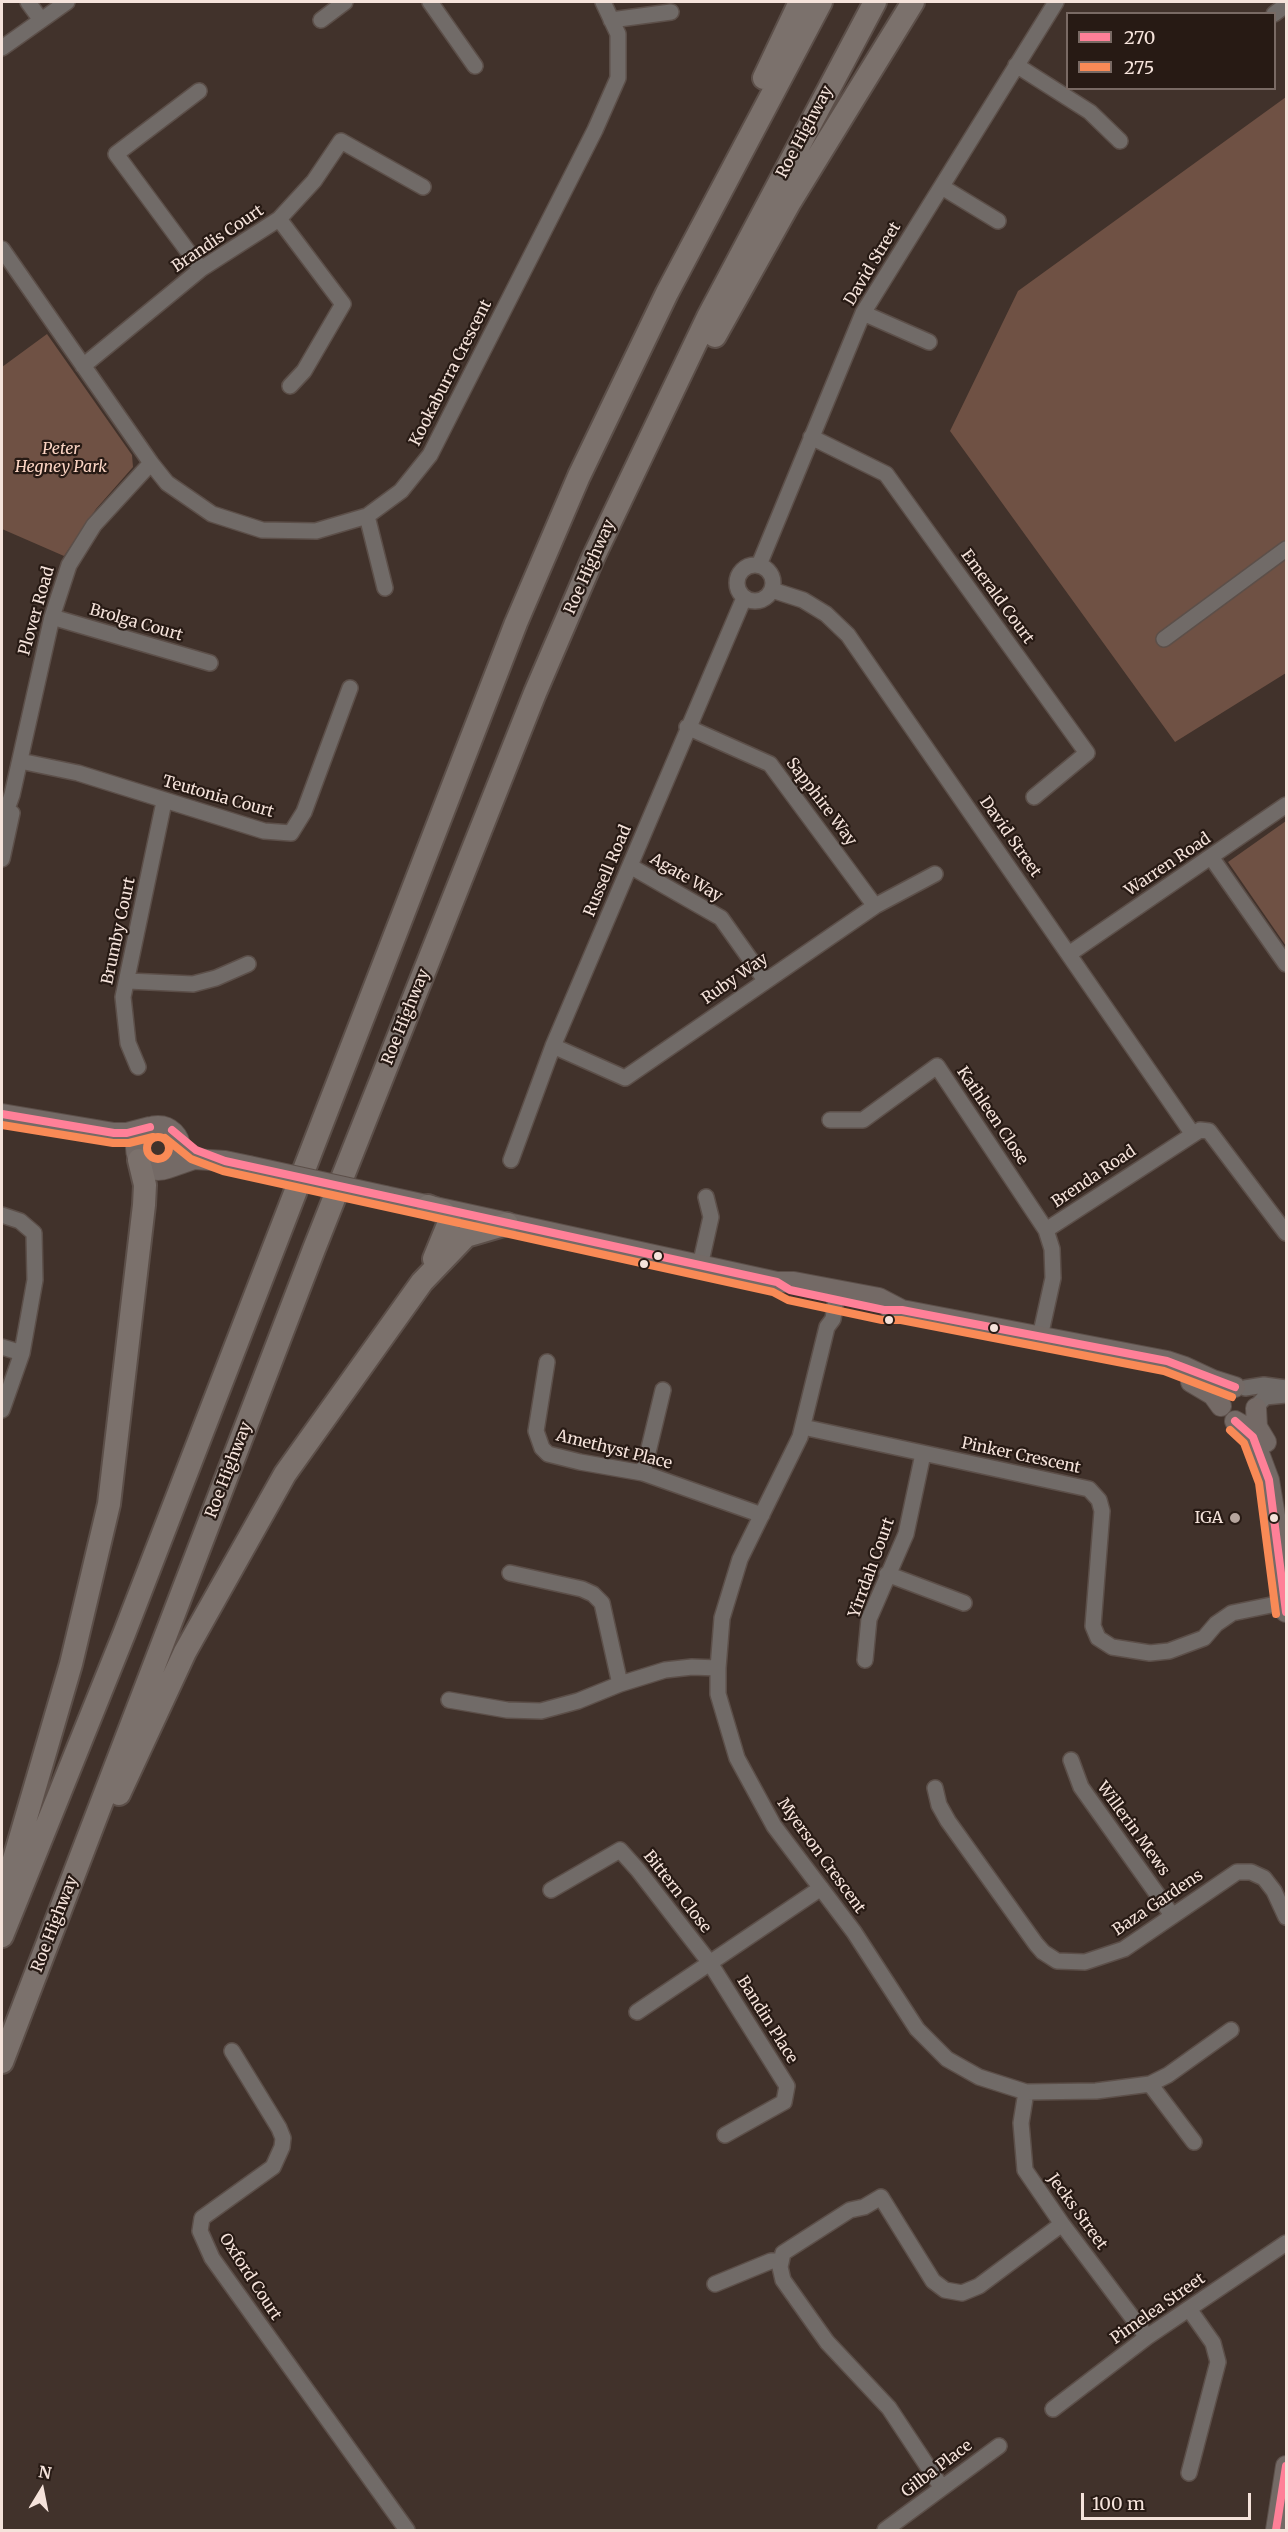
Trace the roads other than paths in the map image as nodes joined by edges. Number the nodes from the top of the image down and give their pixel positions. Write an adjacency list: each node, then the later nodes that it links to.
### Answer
1 (28, 2): 12 (street)
2 (66, 2): 12 (street)
3 (345, 2): 13 (street)
4 (430, 2): 17 (street)
5 (603, 2): 14 (street, Kookaburra Crescent)
6 (800, 2): 33 (highway)
7 (821, 2): 33 (highway)
8 (875, 2): 44 (highway, Roe Highway)
9 (913, 2): 44 (highway)
10 (1056, 2): 16 (street, David Street)
11 (671, 12): 14 (street)
12 (41, 20): 15 (street)
13 (321, 20)
14 (611, 20): 34 (street, Kookaburra Crescent)
15 (2, 48)
16 (1016, 65): 19 (street); 21 (street, David Street)
17 (475, 66)
18 (199, 91): 26 (street)
19 (1120, 141)
20 (423, 187): 22 (street, Brandis Court)
21 (942, 187): 23 (street); 27 (street, David Street)
22 (279, 219): 26 (street, Brandis Court); 30 (street)
23 (998, 221)
24 (2, 249): 25 (street, Kookaburra Crescent)
25 (7, 267): 29 (street, Kookaburra Crescent)
26 (201, 269): 29 (street, Brandis Court)
27 (863, 313): 28 (street); 31 (street, David Street)
28 (929, 342)
29 (83, 366): 32 (street, Kookaburra Crescent)
30 (290, 386)
31 (811, 437): 36 (street, David Street); 48 (street, Emerald Court)
32 (151, 463): 34 (street, Kookaburra Crescent); 40 (street, Plover Road)
33 (579, 476): 118 (highway)
34 (367, 516): 37 (street)
35 (1287, 549): 41 (street)
36 (759, 565): 38 (street); 39 (street)
37 (385, 588)
38 (772, 590): 39 (street); 58 (street, David Street)
39 (744, 598): 45 (street, Russell Road)
40 (51, 617): 42 (street, Brolga Court); 46 (street, Plover Road)
41 (1164, 639)
42 (210, 663)
43 (350, 688): 49 (street, Teutonia Court)
44 (535, 693): 114 (highway, Roe Highway)
45 (687, 727): 55 (street, Russell Road); 57 (street, Sapphire Way)
46 (20, 761): 47 (street, Plover Road); 49 (street, Teutonia Court)
47 (12, 795): 51 (street, Plover Road); 52 (street, Plover Road)
48 (1034, 797)
49 (164, 802): 62 (street, Brumby Court)
50 (1287, 805): 53 (street, Warren Road)
51 (2, 823)
52 (4, 841): 54 (street, Plover Road)
53 (1211, 857): 58 (street, Warren Road); 60 (street)
54 (2, 859)
55 (630, 866): 61 (street, Agate Way); 63 (street, Russell Road)
56 (935, 874): 57 (street, Ruby Way)
57 (875, 906): 61 (street, Ruby Way)
58 (1069, 954): 70 (street, David Street)
59 (248, 964): 62 (street)
60 (1287, 964)
61 (765, 980): 63 (street, Ruby Way)
62 (128, 981): 64 (street, Brumby Court)
63 (553, 1046): 72 (street, Russell Road)
64 (138, 1067)
65 (2, 1114): 67 (main road)
66 (830, 1120): 79 (street, Kathleen Close)
67 (35, 1121): 68 (main road); 71 (main road)
68 (150, 1127): 69 (main road); 71 (main road)
69 (172, 1130): 73 (main road); 74 (main road)
70 (1192, 1133): 79 (street, Brenda Road); 80 (street)
71 (139, 1159): 74 (main road); 115 (highway)
72 (511, 1160)
73 (225, 1161): 74 (main road); 76 (main road, bridge)
74 (168, 1168)
75 (706, 1197): 81 (street)
76 (428, 1206): 78 (main road); 82 (highway)
77 (2, 1215): 87 (street)
78 (507, 1224): 81 (main road); 82 (highway)
79 (1046, 1230): 84 (street, Brenda Road)
80 (1287, 1233)
81 (700, 1266): 83 (main road)
82 (422, 1282): 114 (highway)
83 (832, 1294): 84 (main road); 97 (street, Myerson Crescent)
84 (1040, 1337): 86 (main road)
85 (2, 1347): 87 (street)
86 (1086, 1347): 89 (main road); 93 (main road)
87 (22, 1353): 95 (street)
88 (548, 1362): 99 (street, Amethyst Place)
89 (1240, 1387): 90 (street); 93 (main road); 94 (main road)
90 (1287, 1388)
91 (663, 1390): 99 (street)
92 (1287, 1395): 94 (street)
93 (1221, 1406): 96 (main road)
94 (1256, 1407): 96 (main road); 101 (main road)
95 (2, 1410)
96 (1235, 1421): 105 (main road)
97 (802, 1427): 98 (street, Pinker Crescent); 100 (street, Myerson Crescent)
98 (923, 1454): 103 (street, Yirrdah Court); 105 (street, Pinker Crescent)
99 (643, 1473): 100 (street, Amethyst Place)
100 (762, 1515): 107 (street, Myerson Crescent)
101 (1287, 1516)
102 (510, 1574): 108 (street)
103 (887, 1574): 104 (street); 106 (street, Yirrdah Court)
104 (964, 1603)
105 (1286, 1605)
106 (865, 1660)
107 (718, 1668): 108 (street); 112 (street, Myerson Crescent)
108 (620, 1684): 109 (street)
109 (450, 1700)
110 (1071, 1760): 116 (street, Willerin Mews)
111 (934, 1788): 116 (street, Baza Gardens)
112 (821, 1888): 119 (street); 125 (street, Myerson Crescent)
113 (551, 1890): 119 (street, Bittern Close)
114 (65, 1899): 123 (highway, Roe Highway)
115 (2, 1902)
116 (1172, 1915): 117 (street, Baza Gardens)
117 (1287, 1917)
118 (2, 1936)
119 (710, 1963): 120 (street); 126 (street, Bandin Place)
120 (637, 2012)
121 (1231, 2030): 124 (street, Myerson Crescent)
122 (232, 2051): 140 (street, Oxford Court)
123 (2, 2062)
124 (1150, 2084): 125 (street, Myerson Crescent); 127 (street)
125 (1026, 2092): 128 (street, Jecks Street)
126 (725, 2134)
127 (1194, 2142)
128 (1062, 2224): 130 (street); 133 (street, Jecks Street)
129 (1287, 2243): 132 (street, Pimelea Street)
130 (781, 2261): 131 (street); 138 (street)
131 (716, 2284)
132 (1189, 2309): 133 (street, Pimelea Street); 137 (street)
133 (1147, 2337): 134 (street, Pimelea Street)
134 (1053, 2409)
135 (999, 2446): 138 (street, Gilba Place)
136 (1287, 2466): 141 (main road)
137 (1189, 2473)
138 (942, 2488): 139 (street, Gilba Place)
139 (896, 2528)
140 (407, 2530)
141 (1276, 2530)

